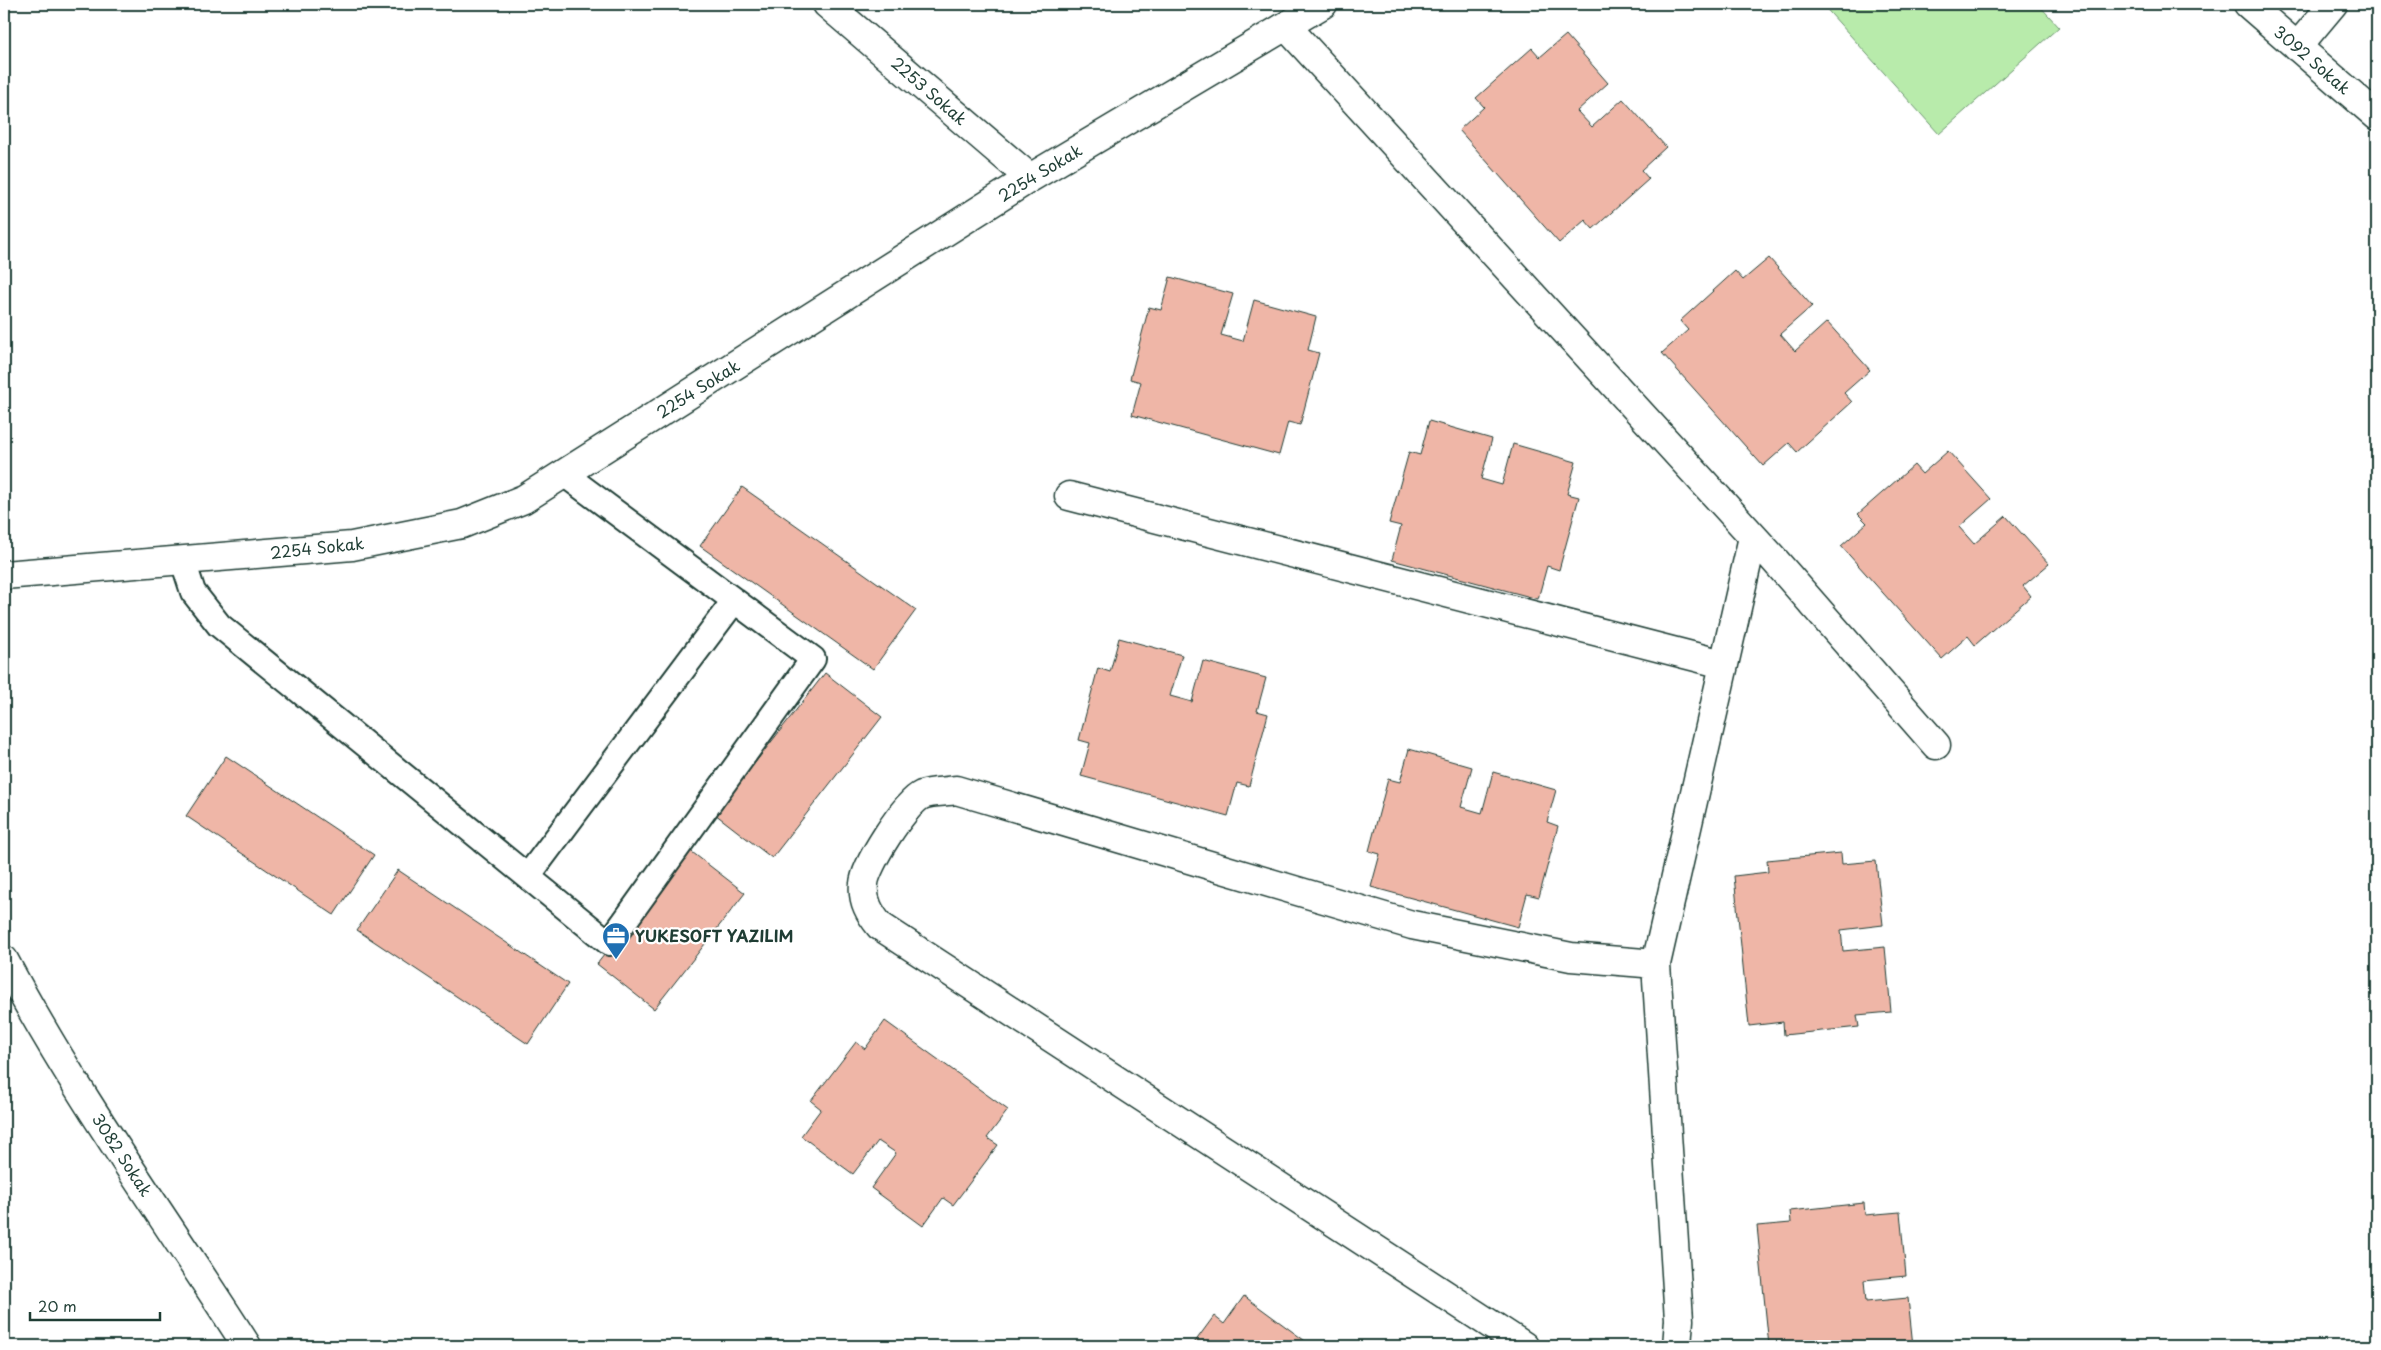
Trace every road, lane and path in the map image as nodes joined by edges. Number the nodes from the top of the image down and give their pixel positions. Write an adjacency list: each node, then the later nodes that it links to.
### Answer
1 (827, 4): 8 (street, 2253 Sokak)
2 (1323, 4): 5 (street, 2254 Sokak)
3 (2248, 4): 6 (street, 3092 Sokak)
4 (2333, 4): 6 (street)
5 (1286, 26): 8 (street, 2254 Sokak); 11 (street)
6 (2298, 47): 7 (street, 3092 Sokak)
7 (2377, 116)
8 (1030, 178): 9 (street, 2254 Sokak)
9 (564, 474): 12 (street, 2254 Sokak); 14 (lane)
10 (1069, 496): 15 (street)
11 (1753, 537): 15 (street); 16 (street)
12 (183, 561): 13 (street, 2254 Sokak); 17 (lane)
13 (4, 575)
14 (734, 601): 17 (lane); 17 (lane)
15 (1723, 664): 19 (street)
16 (1936, 745)
17 (528, 876)
18 (4, 960): 20 (street, 3082 Sokak)
19 (1656, 964): 21 (street); 22 (street)
20 (247, 1346)
21 (1524, 1346)
22 (1677, 1346)

